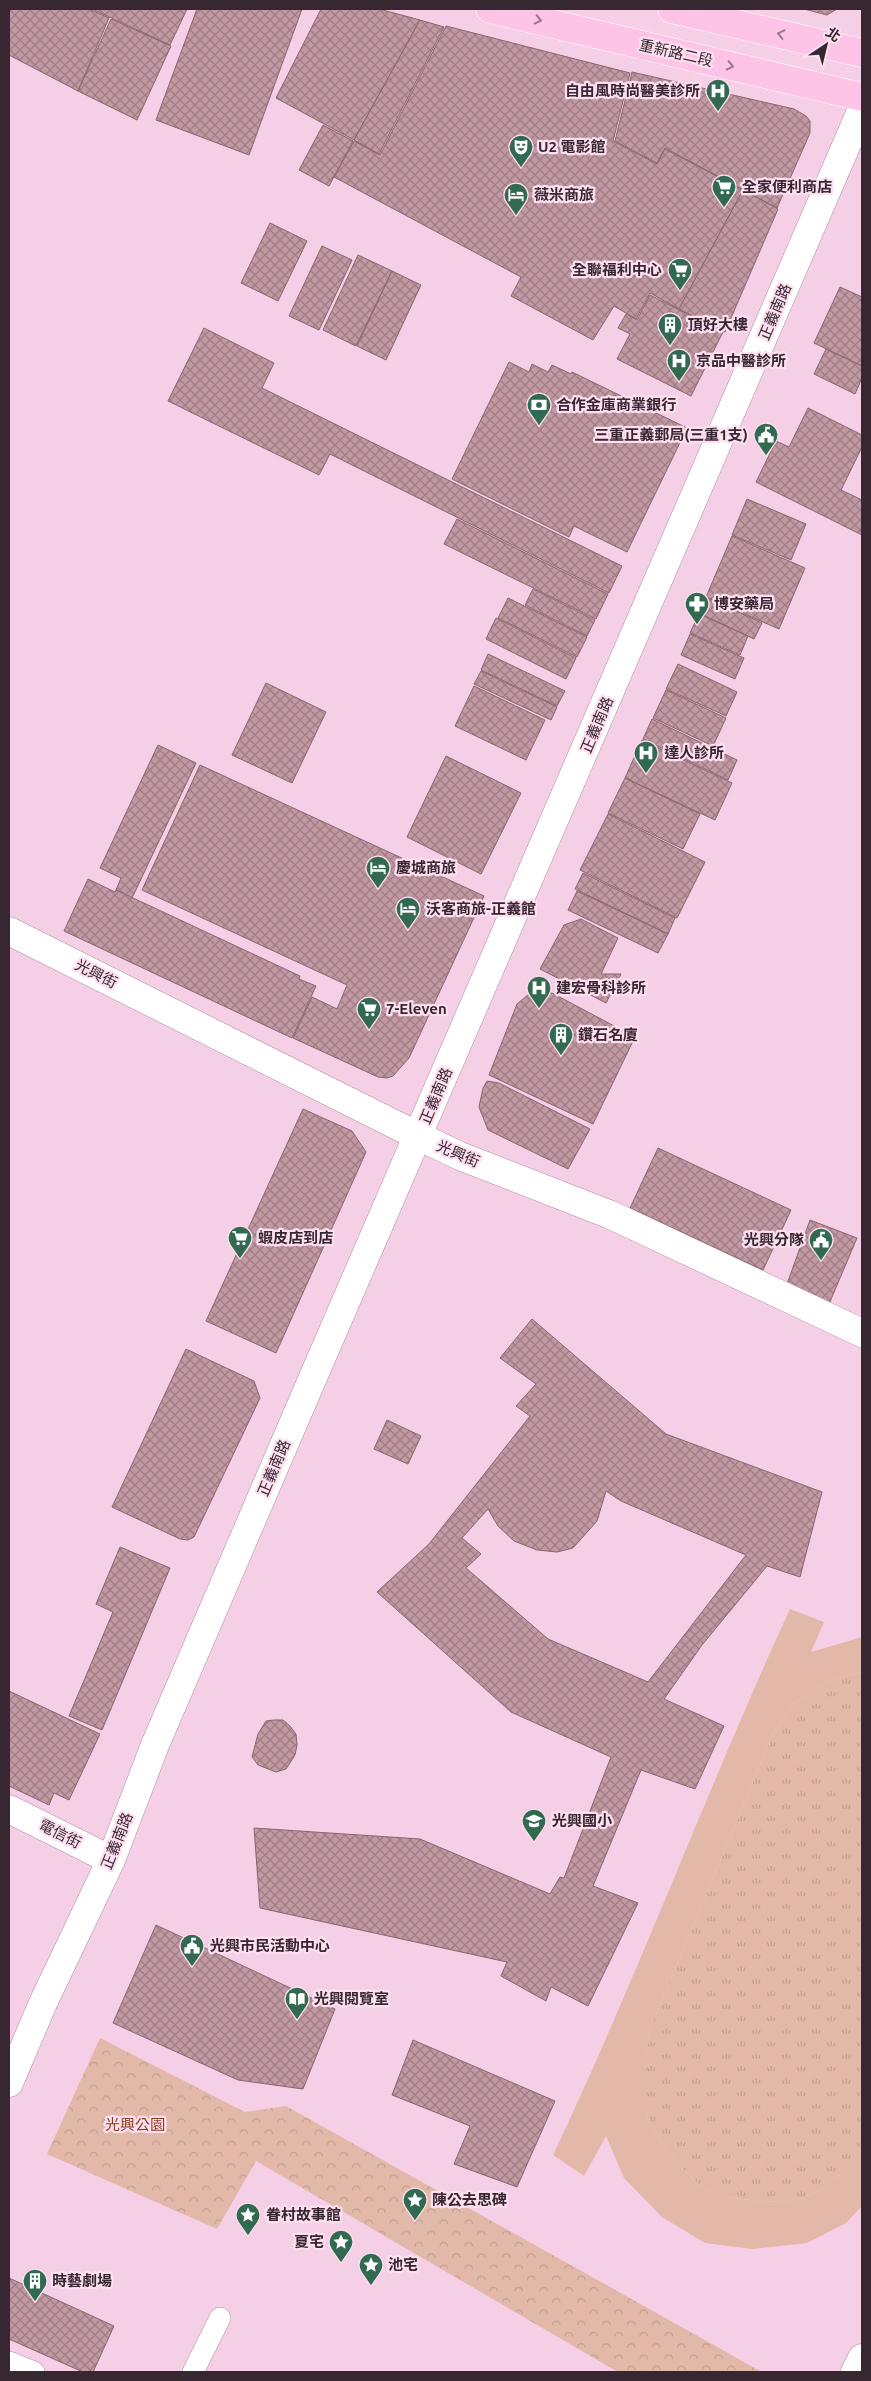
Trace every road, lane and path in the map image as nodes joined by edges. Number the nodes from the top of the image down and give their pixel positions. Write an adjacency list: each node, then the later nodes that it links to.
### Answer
1 (490, 9): 4 (main road, 重新路二段, one-way to 4)
2 (672, 9): 3 (main road, one-way to 2)
3 (862, 53)
4 (862, 97)
5 (862, 109): 7 (street, 正義南路)
6 (9, 930): 7 (street, 光興街)
7 (418, 1136): 8 (street, 光興街); 10 (street, 正義南路)
8 (862, 1333)
9 (9, 1809): 10 (street, 電信街)
10 (111, 1860): 11 (street, 正義南路)
11 (9, 2083)
12 (220, 2318): 16 (street)
13 (862, 2358): 17 (street)
14 (9, 2362): 15 (street)
15 (34, 2372)
16 (193, 2372)
17 (854, 2372)

